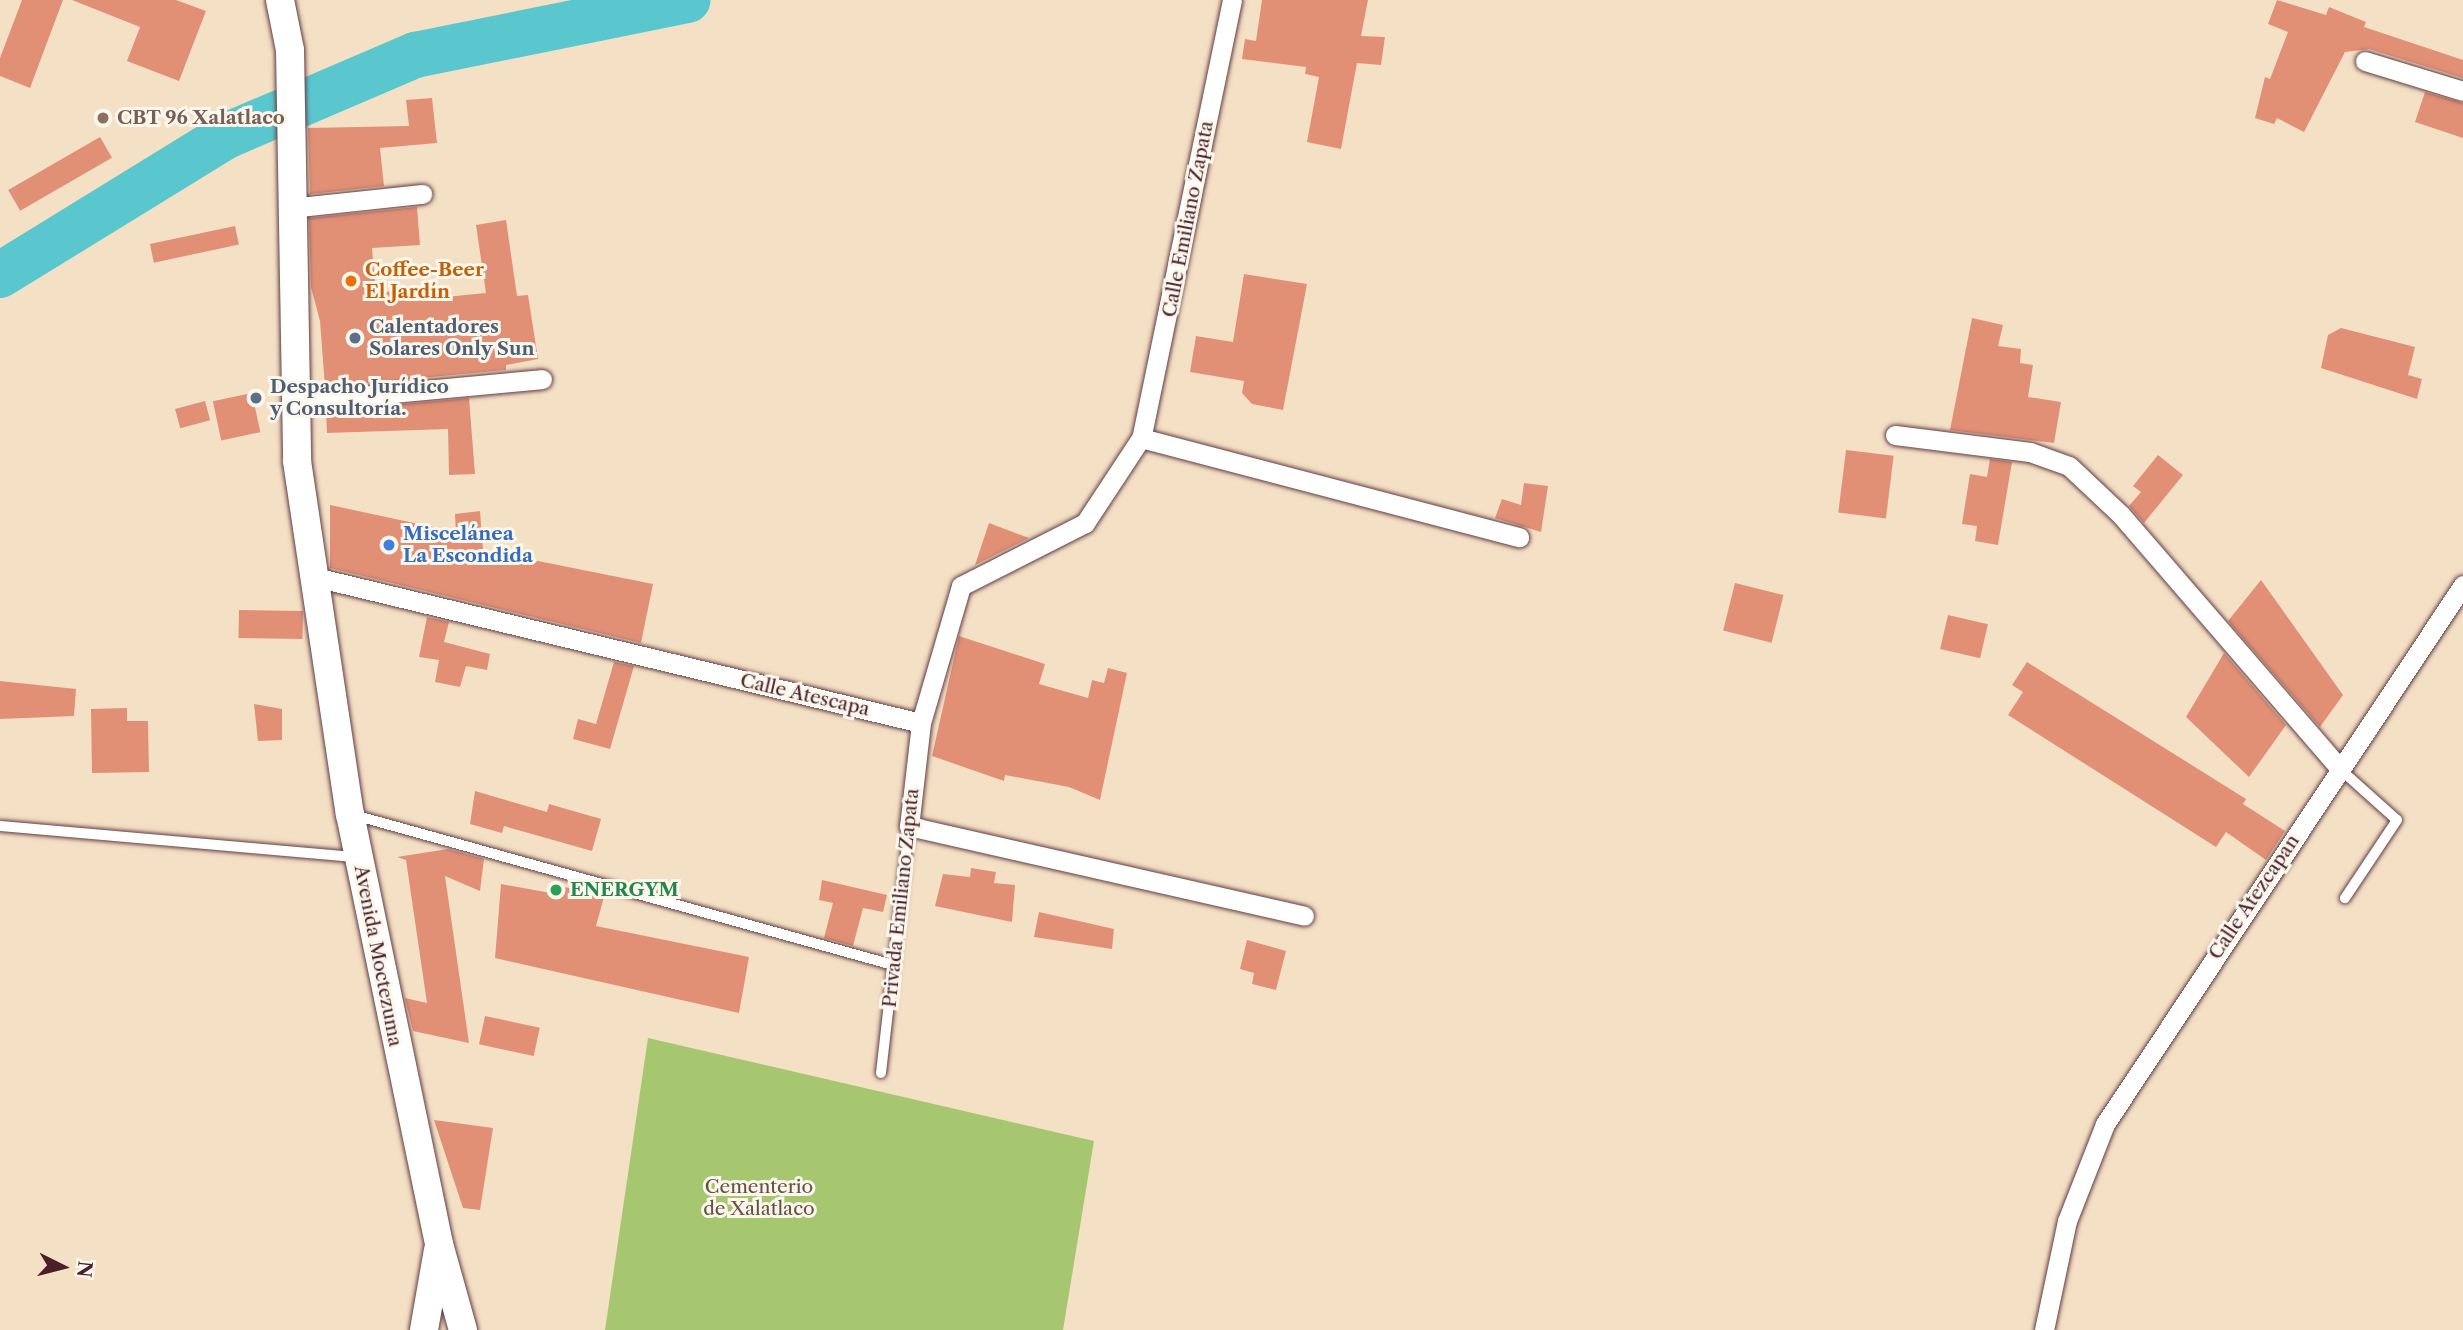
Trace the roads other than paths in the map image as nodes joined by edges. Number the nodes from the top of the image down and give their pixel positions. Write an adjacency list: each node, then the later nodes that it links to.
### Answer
1 (280, 0): 6 (main road, Avenida Moctezuma)
2 (1232, 0): 10 (street, Calle Emiliano Zapata)
3 (2365, 61): 4 (street)
4 (2463, 92)
5 (422, 194): 6 (street)
6 (289, 208): 8 (main road, Avenida Moctezuma)
7 (542, 379): 8 (street)
8 (296, 402): 12 (main road, Avenida Moctezuma)
9 (1895, 435): 15 (street)
10 (1141, 438): 11 (street); 14 (street)
11 (1519, 537)
12 (315, 577): 14 (street, Calle Atescapa); 16 (main road, Avenida Moctezuma)
13 (2463, 585): 15 (street, Calle Atezcapan)
14 (921, 723): 18 (street, Privada Emiliano Zapata)
15 (2340, 769): 20 (lane); 27 (street, Calle Atezcapan)
16 (350, 814): 19 (main road, Avenida Moctezuma); 22 (lane)
17 (0, 826): 19 (lane)
18 (909, 827): 21 (street); 22 (lane, Privada Emiliano Zapata)
19 (359, 858): 24 (main road, Avenida Moctezuma)
20 (2345, 898)
21 (1304, 916)
22 (893, 965): 23 (lane, Privada Emiliano Zapata)
23 (881, 1073)
24 (439, 1244): 25 (main road); 26 (main road, Avenida Moctezuma)
25 (424, 1330)
26 (463, 1330)
27 (2044, 1330)

